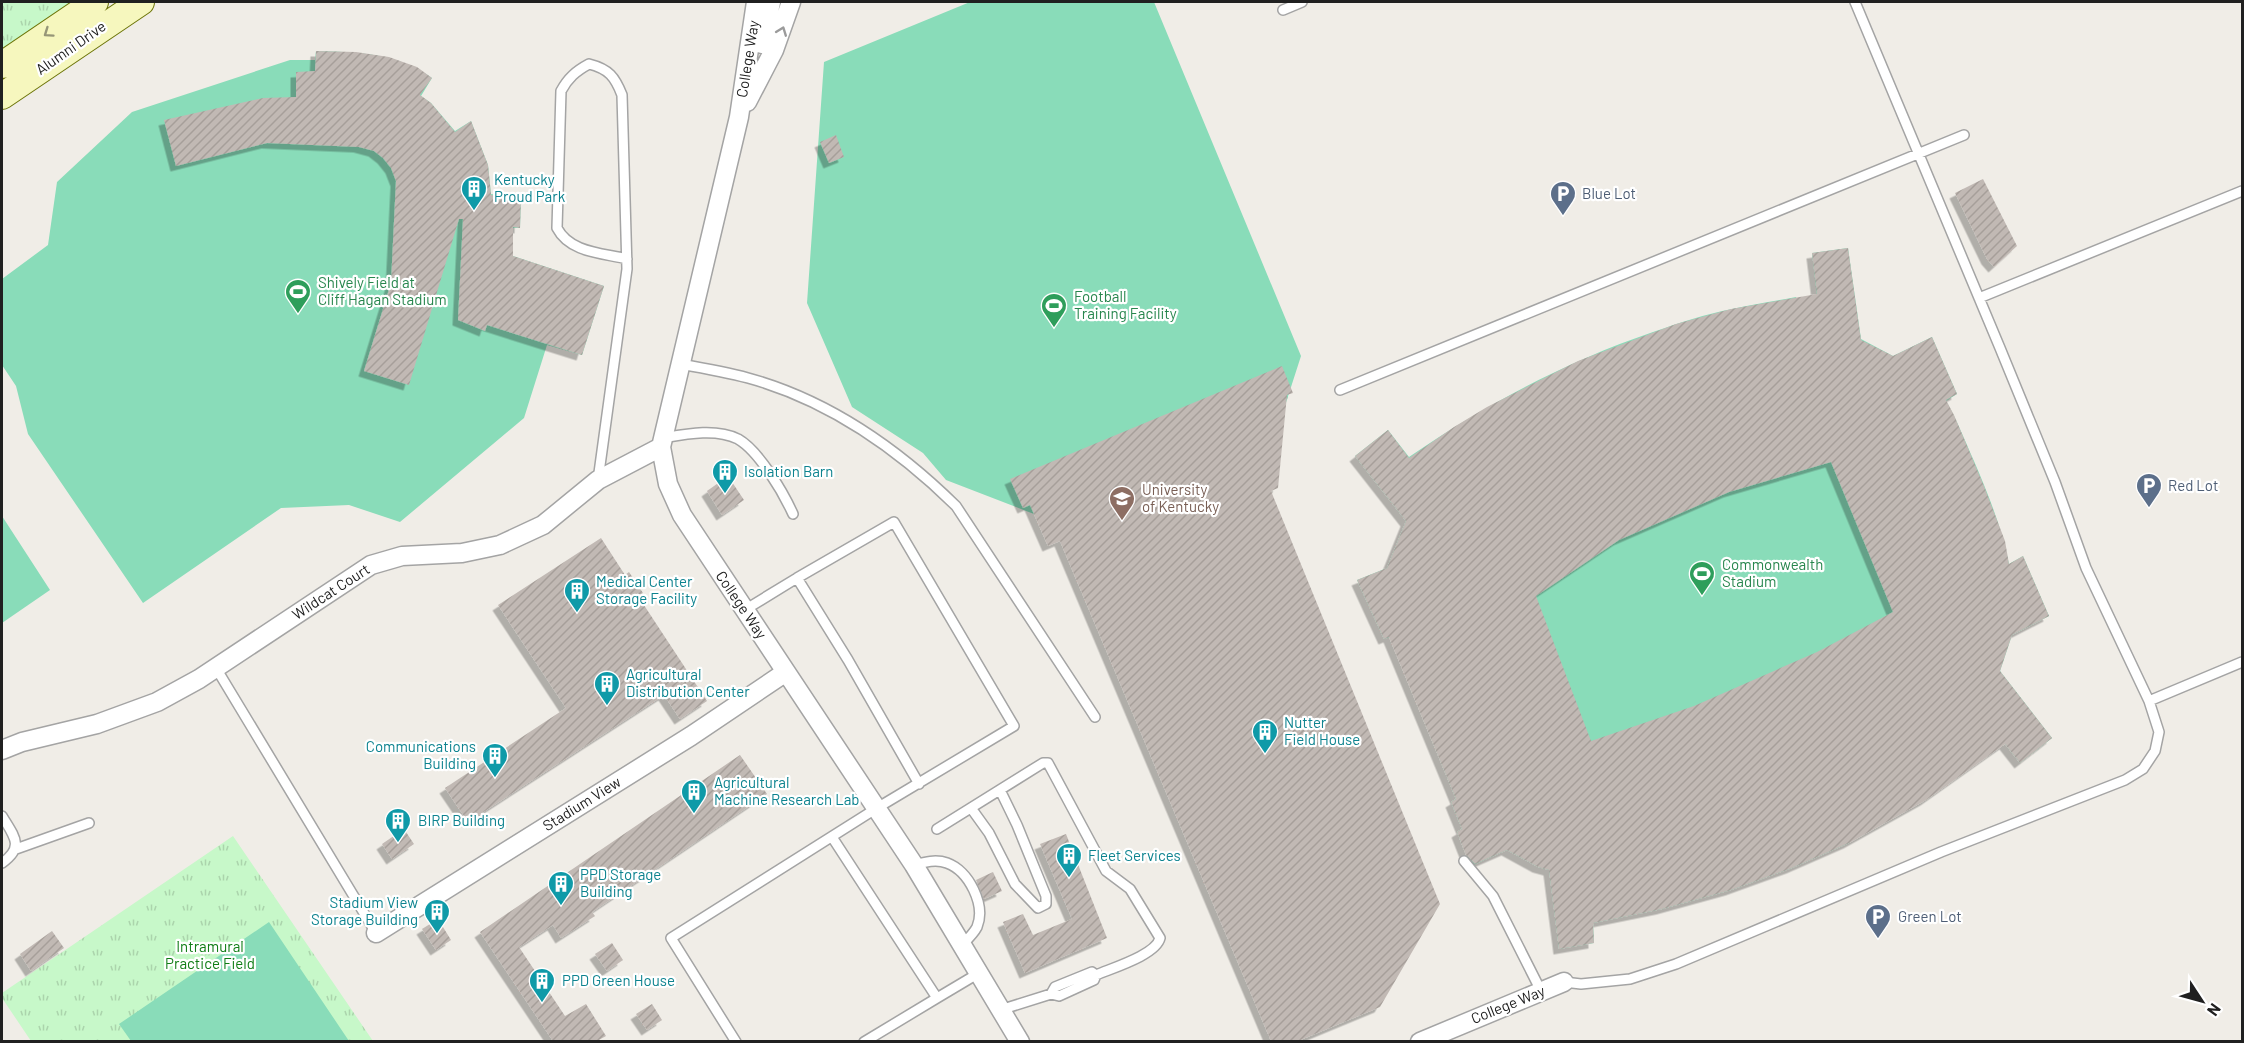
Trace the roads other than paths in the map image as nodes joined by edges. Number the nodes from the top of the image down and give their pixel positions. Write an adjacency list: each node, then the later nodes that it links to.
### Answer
1 (95, 2): 9 (main road, Alumni Drive, one-way to 9)
2 (141, 2): 10 (main road, Alumni Drive)
3 (756, 2): 12 (street, College Way)
4 (771, 2): 11 (street, College Way)
5 (791, 2): 11 (street, College Way, one-way to 5)
6 (1302, 2): 8 (lane)
7 (1855, 2): 14 (lane)
8 (1283, 10)
9 (2, 65)
10 (2, 96)
11 (750, 96): 12 (street, College Way)
12 (739, 117): 18 (street, College Way)
13 (1964, 135): 14 (lane)
14 (1919, 153): 17 (lane); 19 (lane)
15 (2242, 191): 17 (lane)
16 (627, 259): 16 (lane); 21 (lane)
17 (1979, 298): 28 (lane)
18 (680, 364): 20 (street, College Way); 29 (lane)
19 (1340, 390)
20 (662, 442): 21 (street, Wildcat Court); 22 (lane); 24 (street, College Way)
21 (598, 480): 26 (street, Wildcat Court)
22 (794, 514)
23 (797, 578): 24 (lane); 31 (lane); 31 (lane)
24 (743, 610): 27 (street, College Way)
25 (2242, 662): 28 (lane)
26 (216, 668): 30 (street, Wildcat Court); 43 (lane)
27 (786, 672): 33 (street, College Way); 43 (street, Stadium View)
28 (2150, 701): 46 (lane)
29 (1095, 717)
30 (2, 750)
31 (919, 784): 33 (lane)
32 (1000, 790): 34 (lane); 34 (lane); 49 (lane)
33 (877, 808): 38 (lane); 42 (street, College Way)
34 (971, 808): 37 (lane)
35 (2, 816): 39 (lane)
36 (89, 823): 39 (lane)
37 (937, 829)
38 (832, 837): 48 (lane); 50 (lane)
39 (16, 849): 41 (lane)
40 (1464, 861): 47 (lane)
41 (2, 863)
42 (914, 865): 44 (street, College Way); 44 (lane)
43 (376, 933)
44 (962, 945): 45 (street, College Way)
45 (979, 973): 48 (lane); 49 (street, College Way)
46 (1564, 982): 47 (street, College Way)
47 (1541, 991): 53 (street, College Way)
48 (937, 998): 51 (lane)
49 (1000, 1011): 52 (street, College Way)
50 (736, 1041)
51 (864, 1041)
52 (1020, 1041)
53 (1420, 1041)

